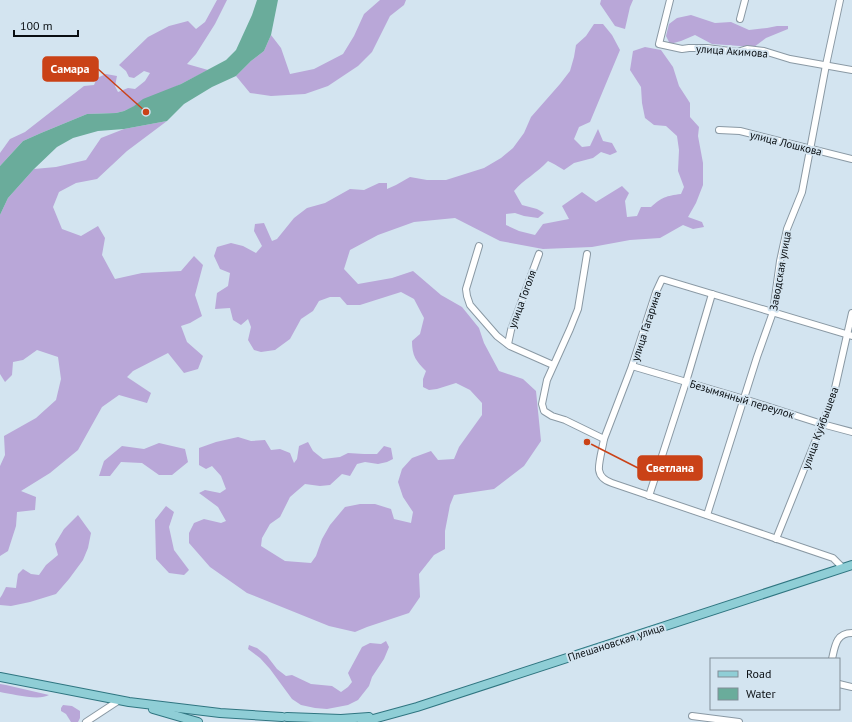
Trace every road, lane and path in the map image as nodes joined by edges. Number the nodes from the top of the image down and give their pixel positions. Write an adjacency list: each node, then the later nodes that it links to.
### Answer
1 (670, 0): 5 (street, улица Акимова)
2 (745, 0): 4 (street)
3 (840, 0): 5 (street, Заводская улица)
4 (740, 19)
5 (826, 65): 6 (street, улица Акимова); 8 (street, Заводская улица)
6 (852, 70)
7 (719, 130): 8 (street, улица Лошкова)
8 (810, 149): 9 (street, улица Лошкова); 14 (street, Заводская улица)
9 (852, 159)
10 (479, 246): 17 (street)
11 (539, 254): 17 (street, улица Гоголя)
12 (587, 254): 18 (street)
13 (712, 294): 14 (street, улица Гагарина); 19 (street, улица Гагарина); 20 (street)
14 (773, 312): 16 (street, улица Гагарина); 21 (street, Заводская улица)
15 (852, 313): 16 (street, улица Куйбышева)
16 (850, 336): 22 (street, улица Куйбышева)
17 (508, 344): 18 (street)
18 (553, 365): 24 (street)
19 (632, 366): 20 (street, Безымянный переулок); 24 (street, улица Гагарина)
20 (686, 382): 21 (street, Безымянный переулок); 25 (street)
21 (744, 399): 22 (street, Безымянный переулок); 26 (street, Заводская улица)
22 (822, 424): 23 (street, Безымянный переулок); 27 (street, улица Куйбышева)
23 (852, 432)
24 (604, 439): 25 (street, улица Гагарина)
25 (649, 496): 26 (street)
26 (707, 515): 27 (street)
27 (776, 539): 29 (street)
28 (852, 565): 29 (main road, Плешановская улица)
29 (843, 568): 37 (main road, Плешановская улица)
30 (852, 633): 31 (street)
31 (832, 658)
32 (0, 677): 35 (main road)
33 (840, 684): 34 (street)
34 (852, 687)
35 (118, 701): 36 (main road); 40 (street)
36 (129, 702): 39 (main road); 41 (main road)
37 (379, 716): 39 (main road); 44 (main road)
38 (692, 716): 45 (street)
39 (284, 717): 42 (main road); 43 (main road)
40 (86, 722)
41 (198, 722)
42 (269, 722)
43 (297, 722)
44 (362, 722)
45 (739, 722)

